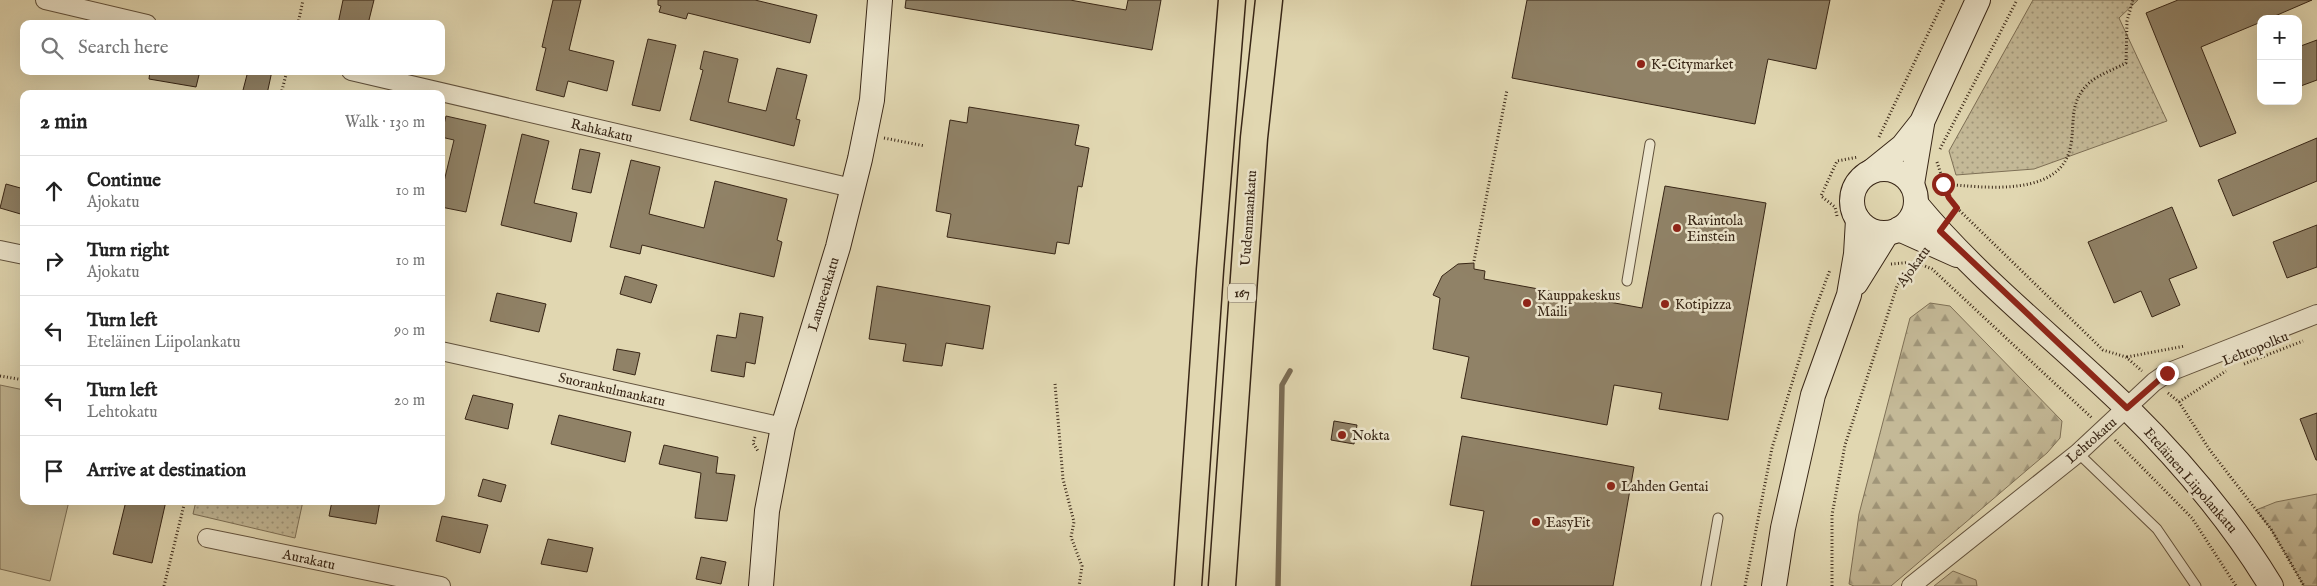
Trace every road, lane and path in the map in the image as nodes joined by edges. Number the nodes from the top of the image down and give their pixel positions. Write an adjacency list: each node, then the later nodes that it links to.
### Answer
1 (45, 0): 10 (street)
2 (303, 0): 11 (path)
3 (880, 0): 27 (street, Launeenkatu)
4 (1232, 0): 60 (main road, 167)
5 (1269, 0): 61 (main road, Uudenmaankatu / 167)
6 (1944, 0): 20 (path)
7 (1978, 0): 18 (street)
8 (2017, 0): 23 (path)
9 (2133, 0): 26 (path)
10 (130, 20)
11 (299, 20)
12 (285, 75): 14 (path)
13 (368, 75): 15 (street, Rahkakatu)
14 (282, 90)
15 (432, 90)
16 (1507, 90): 34 (path)
17 (445, 93): 27 (street, Rahkakatu)
18 (1922, 122): 25 (street); 28 (street)
19 (883, 138): 22 (path)
20 (1875, 141)
21 (1650, 144): 38 (lane)
22 (925, 146)
23 (1939, 151)
24 (1936, 158): 26 (path, Ajokatu)
25 (1868, 161): 28 (street); 29 (street); 29 (path)
26 (1943, 184): 31 (path, Ajokatu)
27 (852, 188): 50 (street, Launeenkatu)
28 (1914, 194): 30 (street); 31 (street, Eteläinen Liipolankatu)
29 (1849, 221): 30 (street); 39 (street)
30 (1893, 231): 31 (street, Eteläinen Liipolankatu); 35 (street)
31 (1934, 237): 36 (path, Ajokatu); 49 (street, Eteläinen Liipolankatu)
32 (0, 250): 33 (street)
33 (20, 254)
34 (1474, 260)
35 (1870, 260): 36 (path); 39 (street)
36 (1915, 262): 51 (path); 65 (path, Ajokatu)
37 (1833, 264): 63 (path)
38 (1627, 281)
39 (1849, 295): 64 (street)
40 (2317, 314): 49 (street, Lehtokatu)
41 (2308, 338): 43 (path, Lehtopolku)
42 (445, 351): 50 (street, Suorankulmankatu)
43 (2241, 365)
44 (2233, 368): 48 (path, Lehtopolku)
45 (0, 376): 46 (path)
46 (20, 379)
47 (1054, 384): 59 (path)
48 (2179, 402)
49 (2127, 408): 51 (street, Lehtokatu); 69 (street, Eteläinen Liipolankatu)
50 (783, 428): 58 (street, Launeenkatu)
51 (2104, 430): 52 (street, Lehtokatu); 68 (path)
52 (2078, 453): 66 (street, Lehtokatu); 67 (lane)
53 (184, 505): 56 (path)
54 (1718, 518): 62 (lane)
55 (207, 538): 57 (street, Aurakatu)
56 (164, 586)
57 (441, 586)
58 (761, 586)
59 (1079, 586)
60 (1188, 586)
61 (1222, 586)
62 (1706, 586)
63 (1745, 586)
64 (1774, 586)
65 (1832, 586)
66 (1911, 586)
67 (2196, 586)
68 (2236, 586)
69 (2272, 586)

